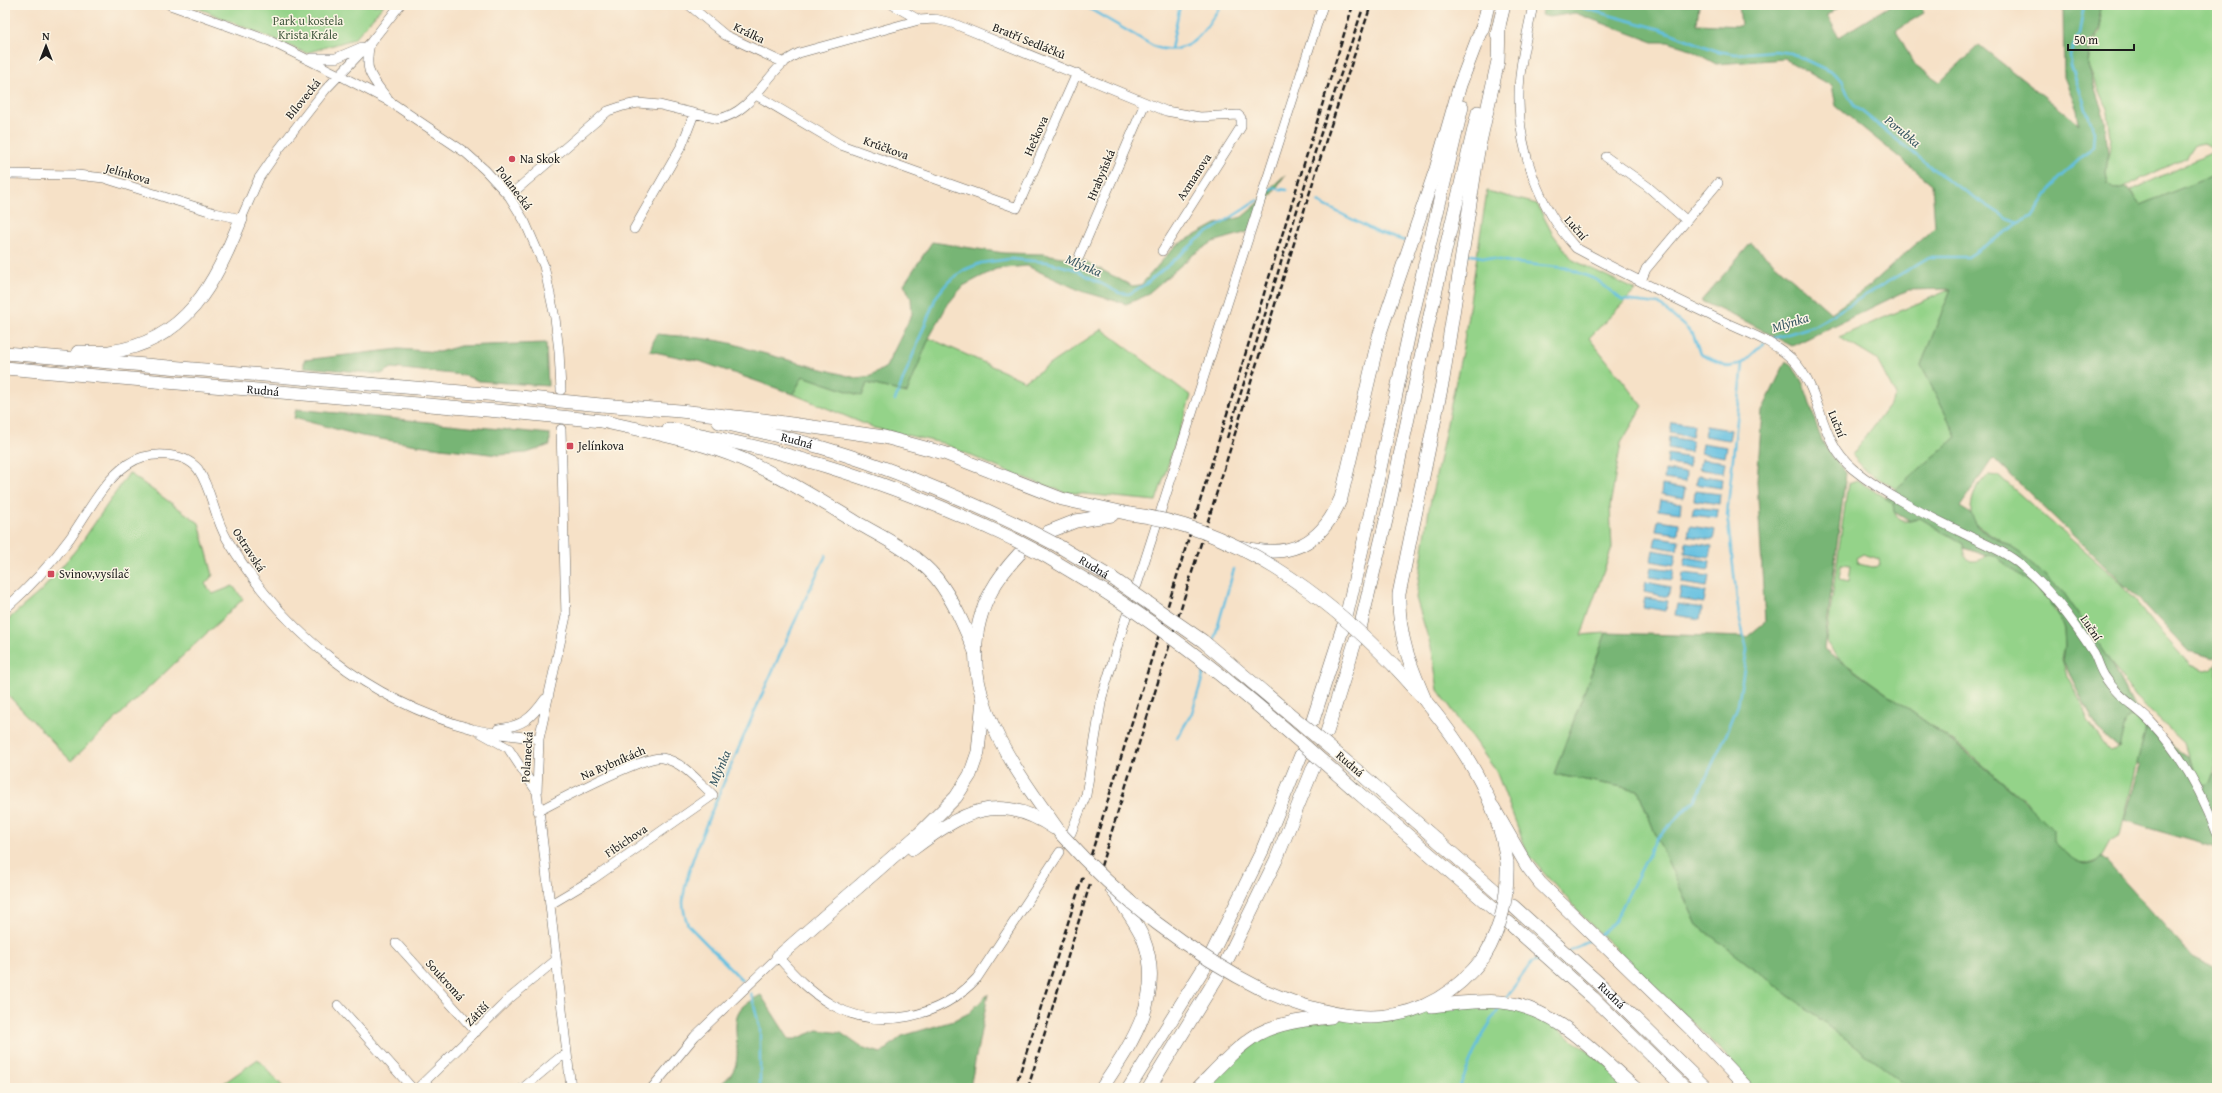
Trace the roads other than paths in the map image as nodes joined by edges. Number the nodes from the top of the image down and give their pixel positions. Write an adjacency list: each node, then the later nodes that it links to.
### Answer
1 (170, 5): 13 (street, Polanecká)
2 (400, 5): 12 (street, Bílovecká)
3 (689, 5): 14 (street, Králka)
4 (893, 5): 9 (street)
5 (1323, 5): 44 (street)
6 (1488, 5): 10 (highway)
7 (1504, 5): 11 (highway)
8 (1533, 5): 32 (street, Luční)
9 (919, 20): 14 (street, Bratří Sedláčků); 15 (street, Bratří Sedláčků)
10 (1484, 22): 42 (highway, bridge); 46 (highway)
11 (1499, 26): 48 (highway); 54 (highway)
12 (371, 42): 13 (street); 16 (street, Bílovecká); 18 (street)
13 (305, 58): 16 (street, Polanecká)
14 (784, 63): 17 (street, Bratří Sedláčků)
15 (1076, 73): 19 (street, Bratří Sedláčků); 26 (street, Hečkova)
16 (339, 74): 18 (street, Polanecká); 27 (street, Bílovecká)
17 (756, 94): 20 (street, Bratří Sedláčků); 26 (street, Krůčkova)
18 (389, 101): 25 (street, Polanecká)
19 (1145, 103): 21 (street, Bratří Sedláčků); 31 (street, Hrabyňská)
20 (694, 114): 25 (street, Bratří Sedláčků); 29 (street)
21 (1238, 115): 30 (street, Axmanova)
22 (1606, 157): 28 (street)
23 (5, 174): 27 (street, Jelínkova)
24 (1718, 183): 28 (street)
25 (509, 196): 36 (street, Polanecká)
26 (1017, 208)
27 (241, 218): 34 (highway)
28 (1686, 220): 32 (street)
29 (634, 229)
30 (1162, 251)
31 (1079, 257)
32 (1641, 281): 67 (street, Luční)
33 (5, 353): 34 (highway, Rudná)
34 (51, 357): 37 (highway, Rudná, bridge)
35 (5, 368): 38 (highway, Rudná, bridge)
36 (561, 390)
37 (601, 405): 40 (highway); 70 (highway, Rudná, bridge)
38 (602, 421): 51 (highway); 74 (highway, Rudná, bridge)
39 (561, 429): 52 (street, Polanecká)
40 (1130, 514): 41 (highway); 42 (highway, bridge)
41 (1048, 532)
42 (1229, 544): 54 (highway, bridge)
43 (1019, 554): 51 (highway)
44 (1136, 585)
45 (5, 610): 56 (street, Ostravská)
46 (1347, 612)
47 (1126, 617): 66 (street)
48 (1361, 624)
49 (1343, 627): 55 (highway)
50 (1356, 639): 57 (highway)
51 (976, 654): 53 (highway)
52 (547, 697): 56 (street); 58 (street, Polanecká)
53 (983, 699): 65 (highway); 71 (highway)
54 (1426, 702): 63 (highway)
55 (1313, 720)
56 (474, 729): 58 (street, Ostravská); 61 (street)
57 (1327, 732)
58 (539, 739): 61 (street, Polanecká)
59 (1301, 755): 77 (highway)
60 (1314, 766): 80 (highway)
61 (537, 792): 64 (street, Polanecká)
62 (713, 795): 64 (street, Na Rybníkách); 72 (street, Fibichova)
63 (1493, 807): 84 (highway, bridge); 100 (highway)
64 (538, 811): 72 (street, Polanecká)
65 (1044, 816): 66 (highway); 71 (highway)
66 (1066, 833): 69 (highway, bridge)
67 (2217, 833)
68 (1060, 852): 78 (street)
69 (1110, 886): 85 (highway, bridge); 93 (highway)
70 (1500, 895)
71 (846, 899): 78 (highway)
72 (551, 904): 79 (street, Polanecká)
73 (1513, 906): 99 (highway, Rudná)
74 (1496, 911)
75 (1508, 922): 98 (highway, Rudná)
76 (396, 944): 86 (street, Soukromá)
77 (1212, 953)
78 (778, 957): 92 (street)
79 (556, 960): 86 (street, Zátiší); 87 (street, Polanecká)
80 (1226, 962)
81 (1205, 966): 94 (highway)
82 (1219, 974): 95 (highway)
83 (338, 1005): 88 (street)
84 (1424, 1007): 85 (highway); 97 (highway)
85 (1342, 1016): 96 (highway)
86 (476, 1032): 89 (street, Zátiší)
87 (567, 1054): 90 (street); 91 (street, Polanecká)
88 (412, 1088)
89 (418, 1088)
90 (524, 1088)
91 (571, 1088)
92 (652, 1088)
93 (1102, 1088)
94 (1129, 1088)
95 (1149, 1088)
96 (1198, 1088)
97 (1635, 1088)
98 (1685, 1088)
99 (1706, 1088)
100 (1747, 1088)

